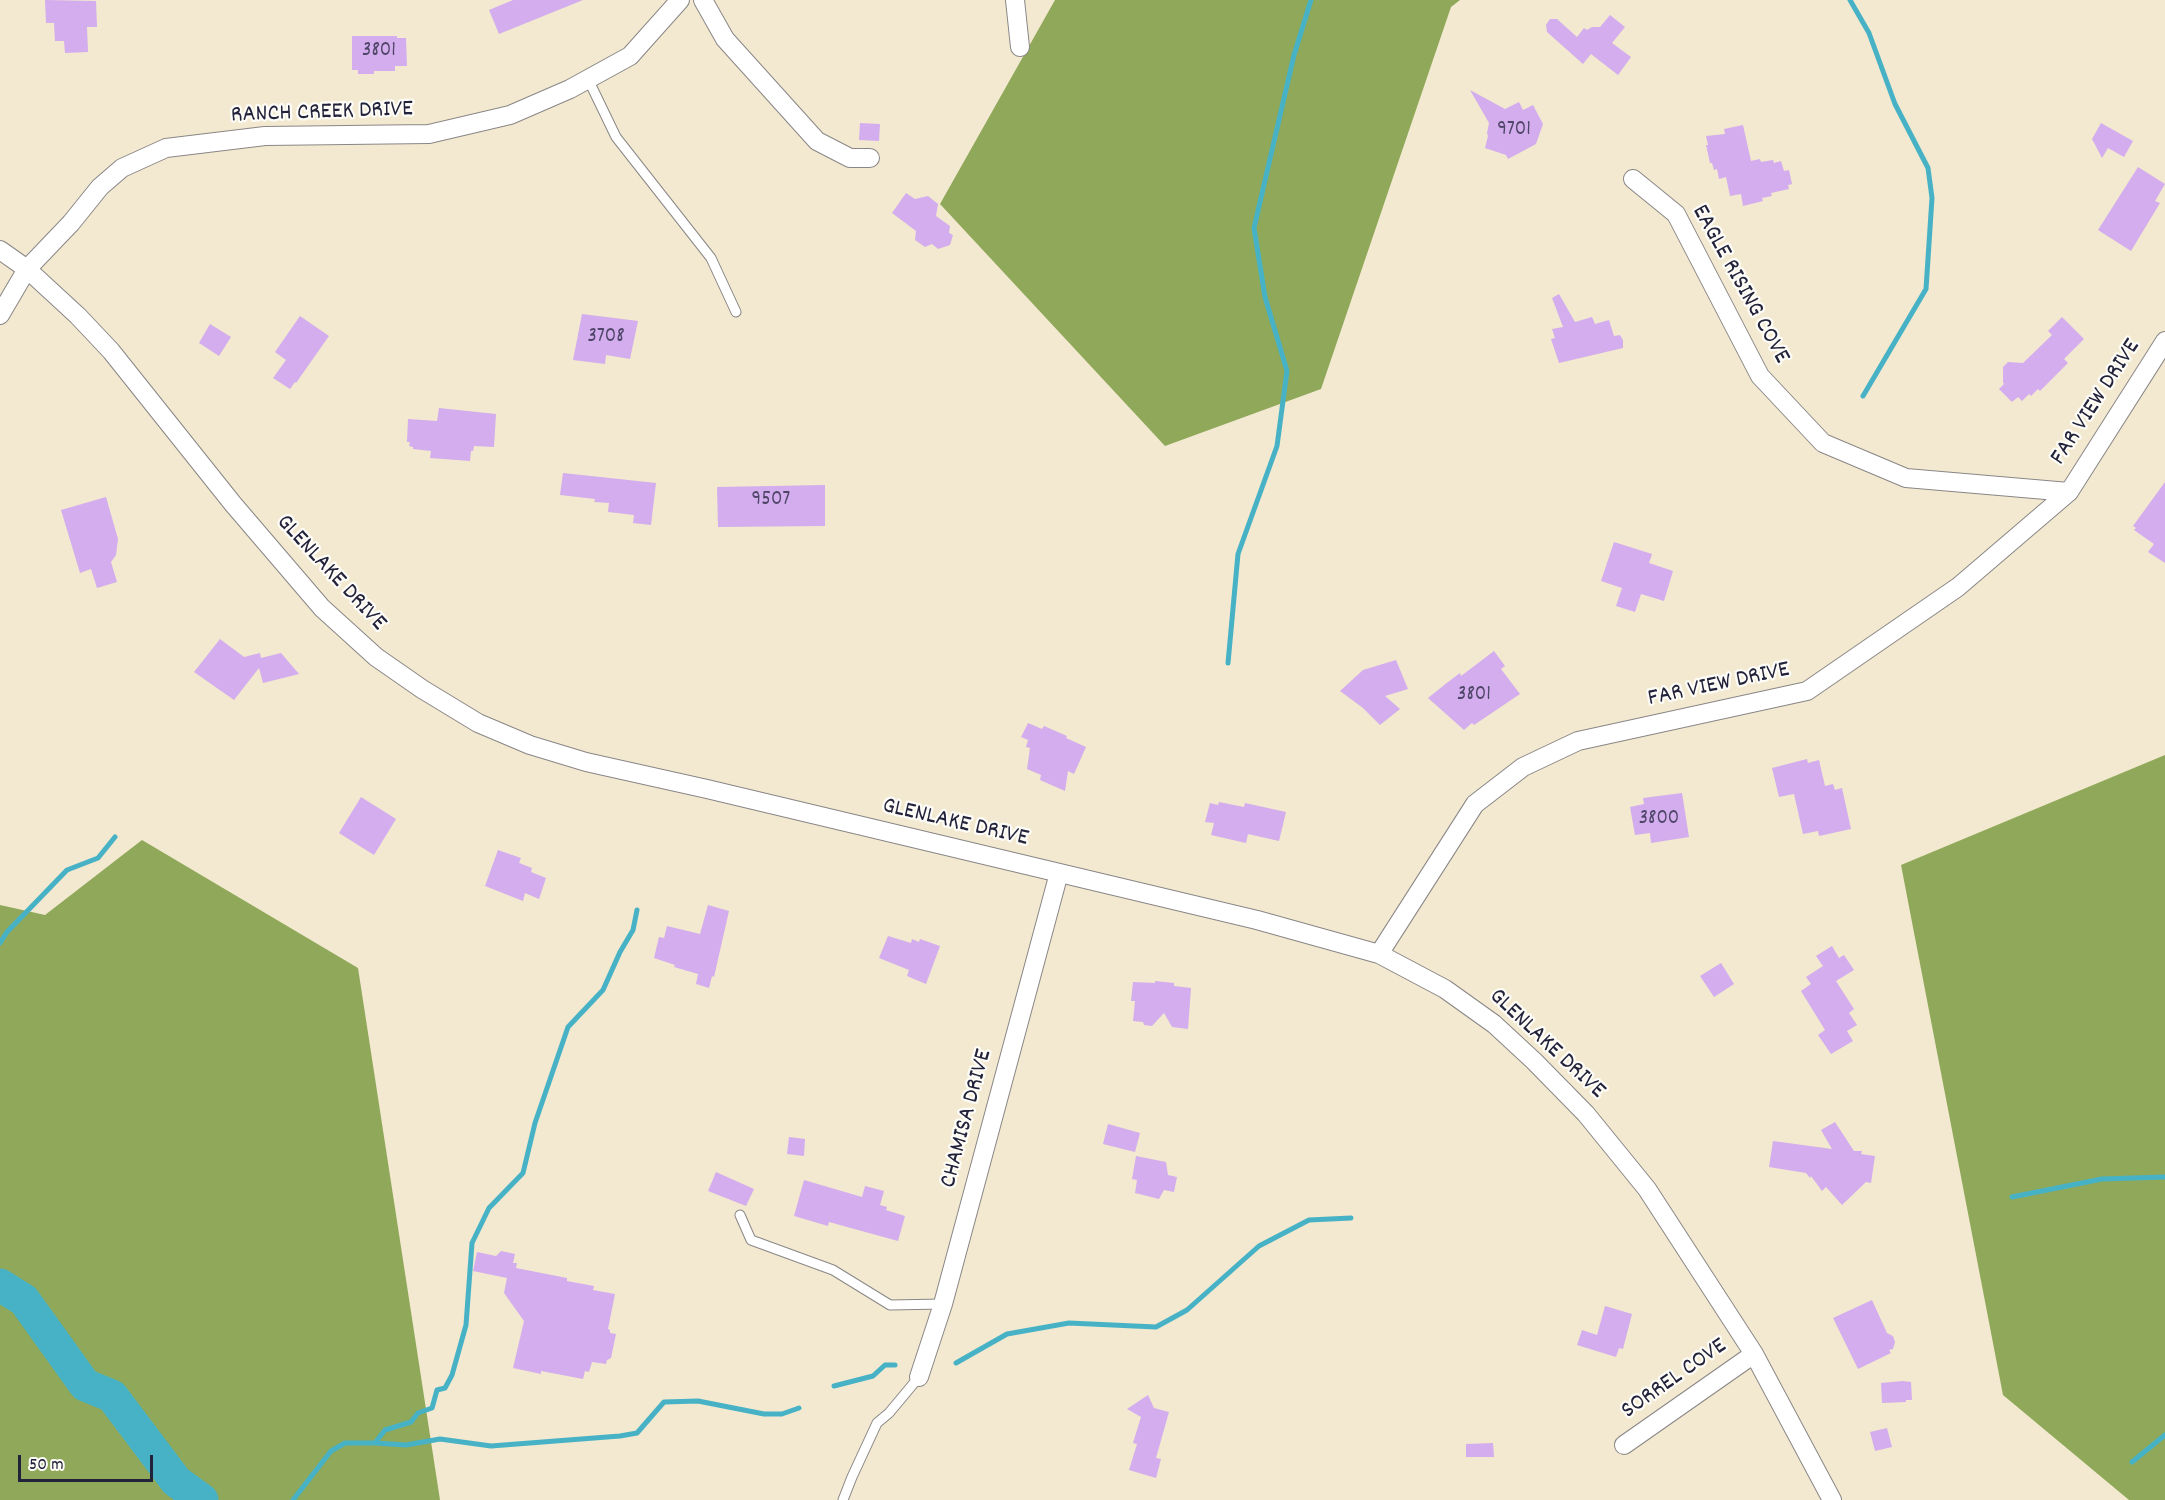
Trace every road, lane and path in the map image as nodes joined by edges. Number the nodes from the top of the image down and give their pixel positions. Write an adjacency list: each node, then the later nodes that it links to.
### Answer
1 (680, 0): 5 (street, RANCH CREEK DRIVE)
2 (703, 0): 6 (street)
3 (1015, 0): 4 (street)
4 (1020, 47)
5 (588, 79): 9 (street, RANCH CREEK DRIVE); 10 (lane)
6 (870, 158)
7 (1633, 179): 13 (street, EAGLE RISING COVE)
8 (0, 250): 9 (street, GLENLAKE DRIVE)
9 (27, 269): 11 (street, RANCH CREEK DRIVE); 14 (street, GLENLAKE DRIVE)
10 (736, 312)
11 (0, 315)
12 (2165, 341): 13 (street, FAR VIEW DRIVE)
13 (2069, 492): 15 (street, FAR VIEW DRIVE)
14 (1059, 873): 15 (street, GLENLAKE DRIVE); 17 (street, CHAMISA DRIVE)
15 (1379, 954): 18 (street, GLENLAKE DRIVE)
16 (740, 1215): 17 (lane)
17 (943, 1304): 19 (street, CHAMISA DRIVE)
18 (1754, 1354): 20 (street, SORREL COVE); 22 (street, GLENLAKE DRIVE)
19 (919, 1377): 21 (lane)
20 (1624, 1445)
21 (843, 1500)
22 (1832, 1500)

